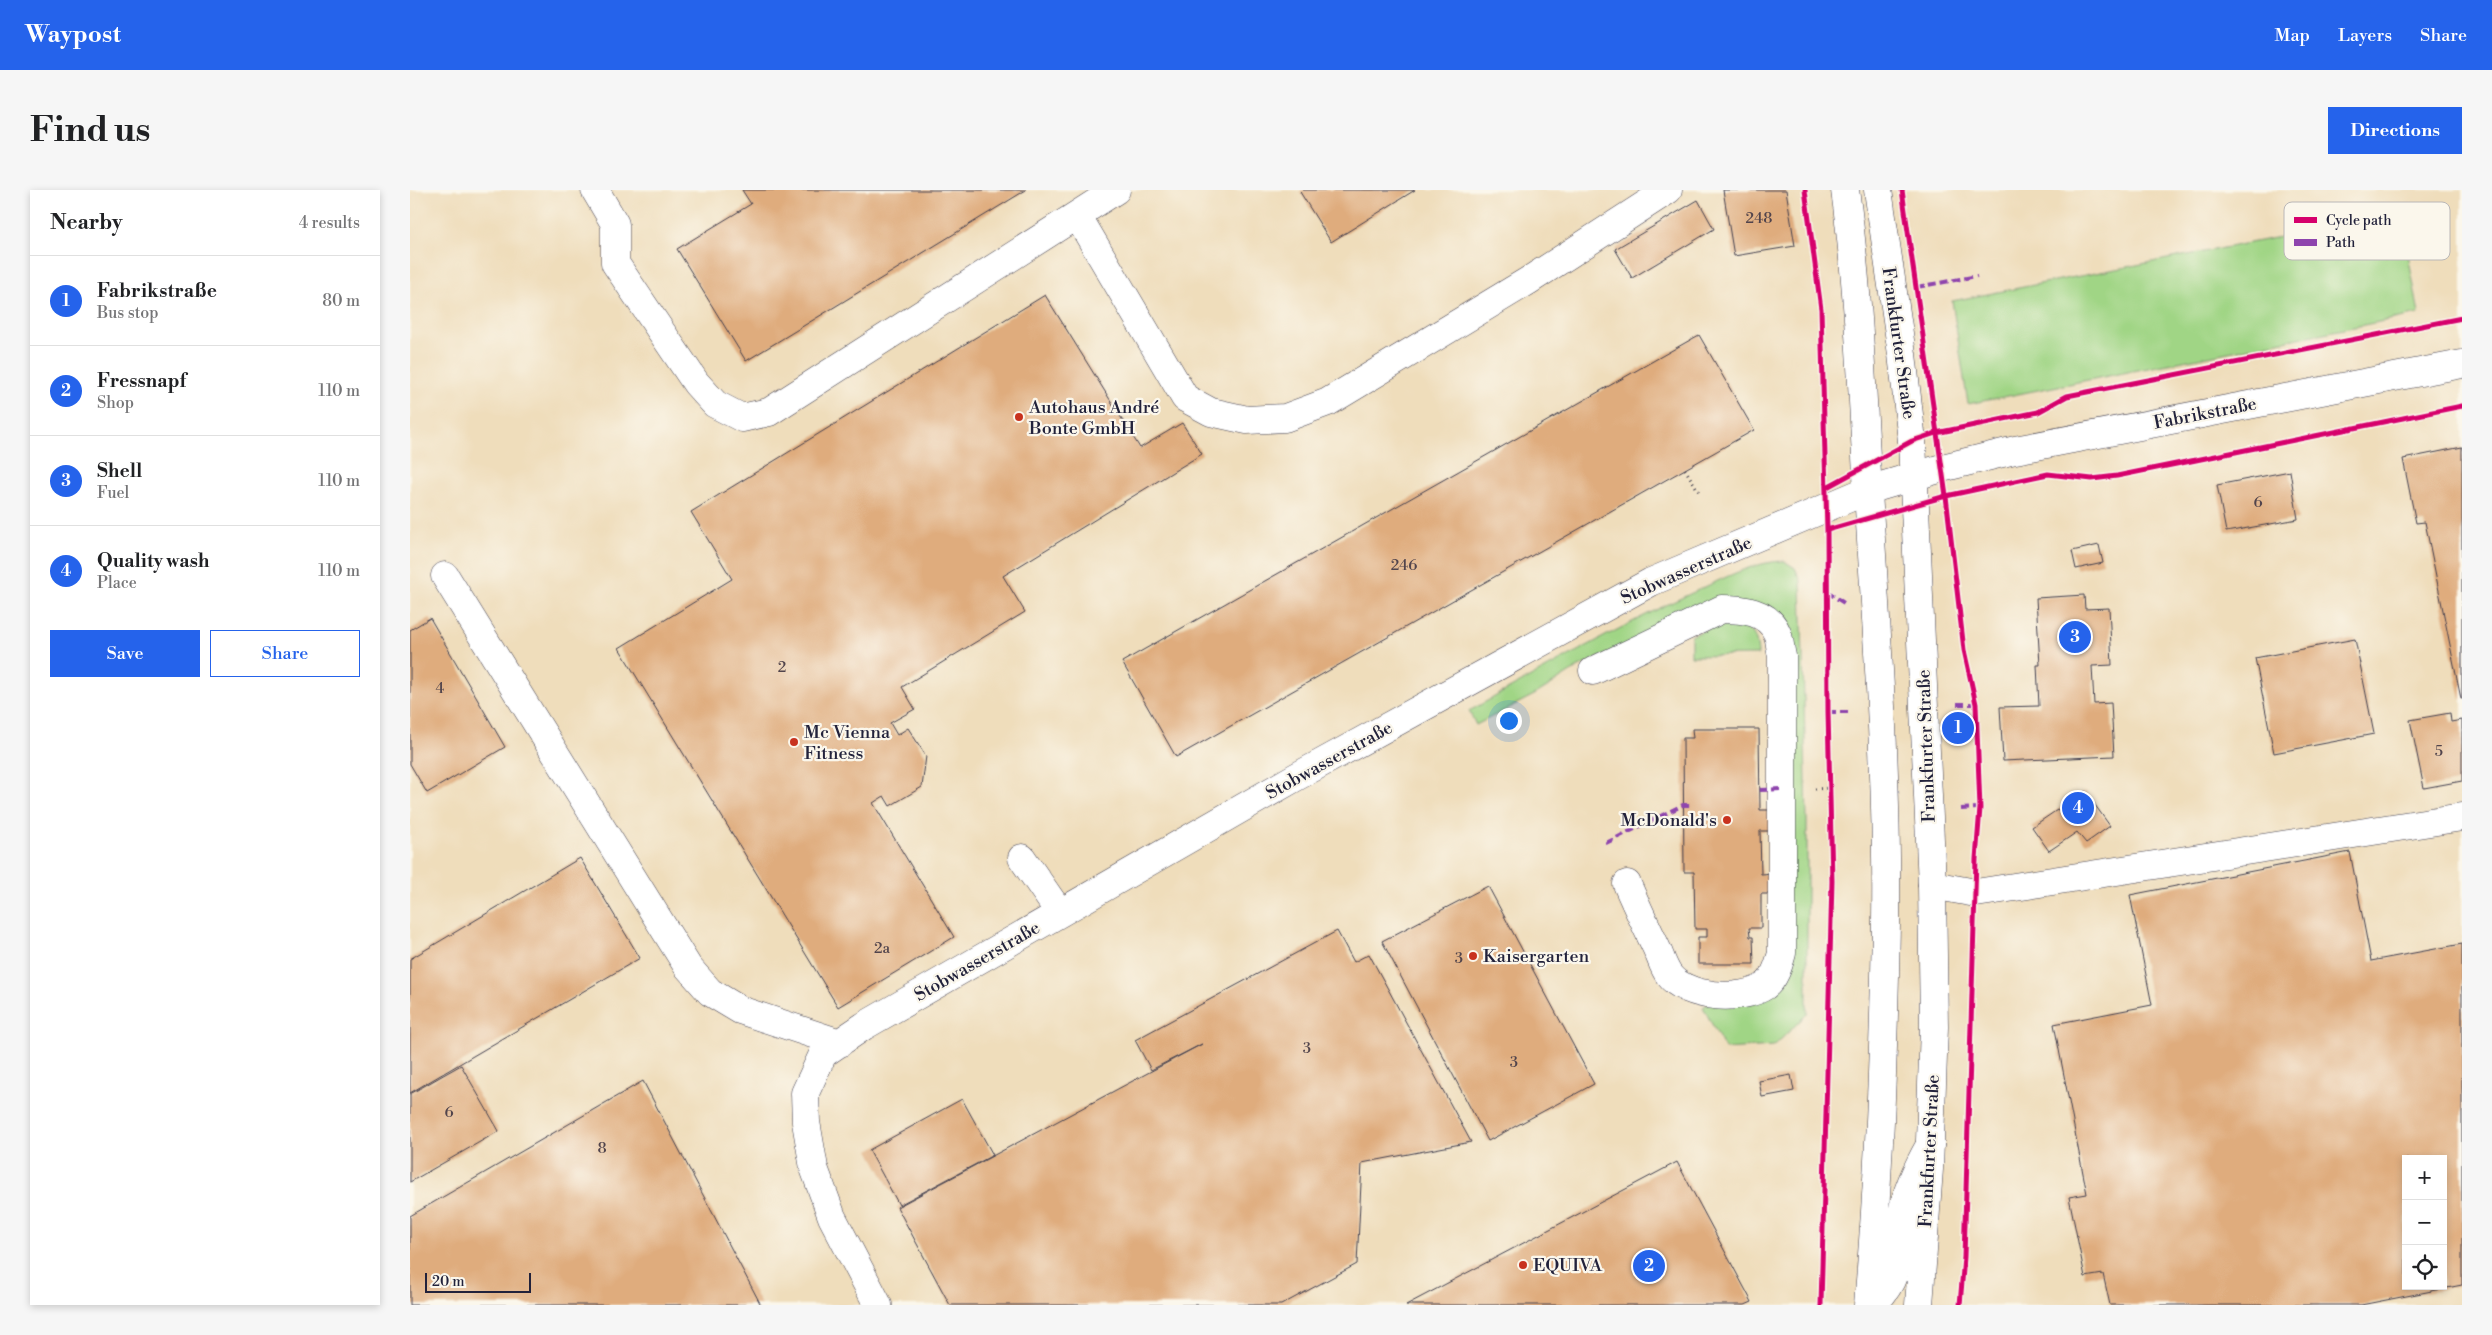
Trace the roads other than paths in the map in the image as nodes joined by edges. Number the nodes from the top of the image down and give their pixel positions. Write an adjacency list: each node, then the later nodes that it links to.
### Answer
1 (595, 190): 6 (main road)
2 (1116, 190): 6 (main road)
3 (1668, 190): 6 (main road)
4 (1845, 190): 8 (main road, Frankfurter Straße)
5 (1878, 190): 8 (main road, Frankfurter Straße)
6 (1077, 215)
7 (2462, 364): 8 (main road, Fabrikstraße)
8 (1891, 483): 14 (main road, Frankfurter Straße); 15 (main road, Stobwasserstraße); 19 (main road, Frankfurter Straße)
9 (445, 576): 16 (main road)
10 (1593, 671): 13 (main road)
11 (2462, 817): 14 (main road)
12 (1022, 858): 15 (main road)
13 (1626, 884)
14 (1932, 885): 17 (main road, Frankfurter Straße)
15 (1060, 913): 16 (main road, Stobwasserstraße)
16 (840, 1043): 18 (main road, Stobwasserstraße)
17 (1930, 1145): 19 (main road); 20 (main road, Frankfurter Straße)
18 (878, 1305)
19 (1870, 1305)
20 (1919, 1305)

